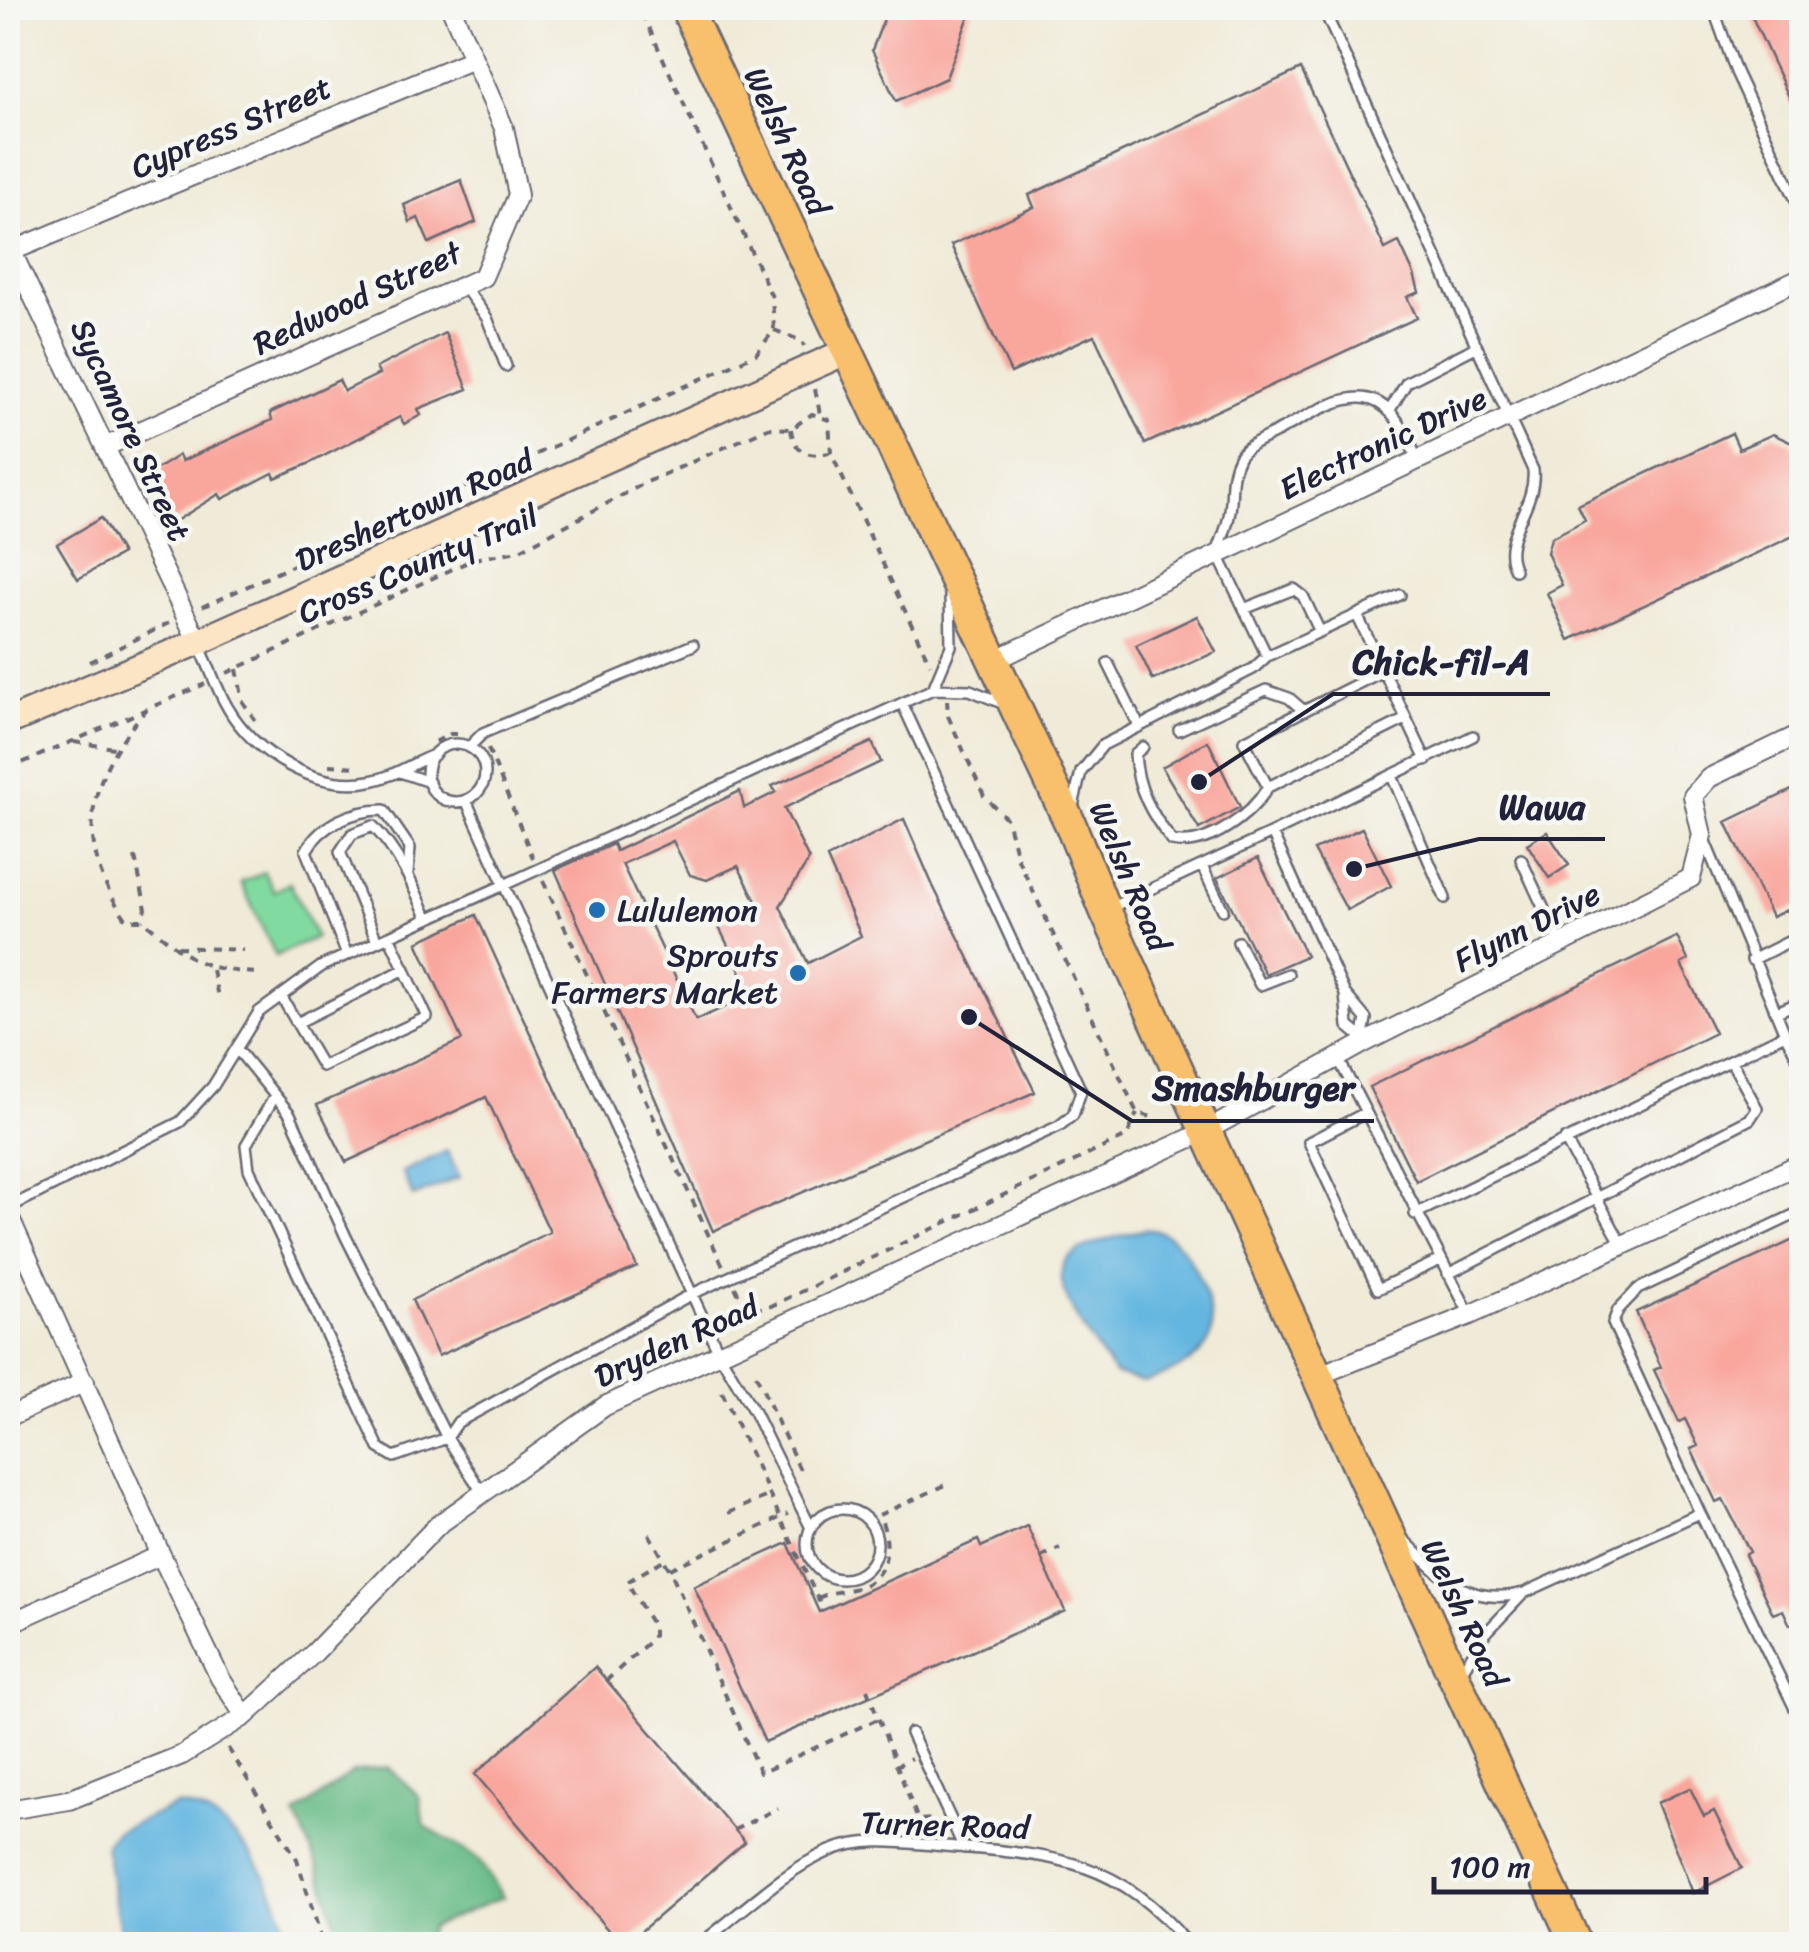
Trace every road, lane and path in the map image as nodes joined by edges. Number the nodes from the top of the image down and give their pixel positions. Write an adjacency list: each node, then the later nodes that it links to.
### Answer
1 (451, 8): 6 (street, Redwood Street)
2 (640, 8): 26 (path)
3 (686, 8): 12 (main road, Welsh Road)
4 (1323, 8): 11 (lane)
5 (1713, 8): 7 (lane)
6 (474, 59): 8 (street, Cypress Street); 10 (street, Redwood Street)
7 (1802, 213)
8 (10, 247): 17 (street, Sycamore Street)
9 (1802, 278): 15 (street, Electronic Drive)
10 (464, 285): 13 (lane); 17 (street, Redwood Street)
11 (1476, 347): 14 (lane); 15 (lane)
12 (845, 352): 22 (main road, Welsh Road); 28 (main road, Dreshertown Road)
13 (506, 366)
14 (1390, 408): 19 (lane); 20 (lane)
15 (1508, 418): 19 (street, Electronic Drive); 21 (lane)
16 (791, 429): 18 (path); 18 (path, Cross County Trail); 35 (path, Cross County Trail)
17 (107, 446): 26 (street, Sycamore Street)
18 (831, 452): 36 (path, Cross County Trail)
19 (1417, 460): 20 (street, Electronic Drive)
20 (1217, 552): 24 (lane); 32 (street, Electronic Drive)
21 (1515, 570)
22 (950, 574): 32 (main road, Welsh Road); 36 (lane)
23 (1400, 596): 25 (lane)
24 (1244, 610): 27 (lane); 30 (lane)
25 (1357, 615): 27 (lane); 34 (lane)
26 (184, 616): 28 (street, Sycamore Street); 31 (path)
27 (1320, 632): 30 (lane)
28 (198, 642): 35 (lane); 42 (main road, Dreshertown Road)
29 (693, 645): 48 (lane)
30 (1267, 656): 43 (lane)
31 (89, 662)
32 (991, 662): 39 (main road, Welsh Road)
33 (1108, 663): 43 (lane)
34 (1383, 671): 40 (lane); 41 (lane)
35 (215, 679): 38 (path, Cross County Trail); 54 (lane)
36 (937, 686): 37 (lane); 39 (lane); 99 (path, Cross County Trail)
37 (902, 703): 67 (lane); 113 (lane)
38 (150, 706): 47 (path, Cross County Trail); 49 (path)
39 (1013, 707): 59 (main road, Welsh Road)
40 (1304, 711): 44 (lane); 57 (lane)
41 (1406, 719): 52 (lane); 57 (lane)
42 (8, 722)
43 (1138, 724): 59 (lane)
44 (1179, 730)
45 (1802, 733): 61 (street, Flynn Drive)
46 (1473, 736): 52 (lane)
47 (69, 742): 49 (path); 53 (path, Cross County Trail)
48 (469, 747): 51 (lane); 58 (lane)
49 (115, 748): 72 (path)
50 (1143, 748): 57 (lane)
51 (434, 755): 54 (lane); 56 (lane)
52 (1426, 760): 55 (lane)
53 (8, 770)
54 (400, 772): 56 (lane)
55 (1392, 776): 60 (lane); 68 (lane)
56 (429, 782): 58 (lane)
57 (1268, 787)
58 (466, 800): 67 (lane)
59 (1069, 821): 69 (main road, Welsh Road)
60 (1272, 833): 64 (lane); 86 (lane)
61 (1702, 834): 77 (street, Flynn Drive); 81 (lane)
62 (135, 856): 72 (path)
63 (1521, 859): 77 (lane)
64 (1202, 866): 69 (lane); 70 (lane)
65 (408, 873): 71 (lane); 75 (lane); 80 (lane)
66 (543, 880): 110 (path)
67 (504, 885): 71 (lane); 114 (lane)
68 (1444, 898)
69 (1105, 910): 102 (main road, Welsh Road)
70 (1223, 910)
71 (428, 919): 74 (lane)
72 (142, 920): 78 (path)
73 (1802, 935): 81 (lane)
74 (389, 936): 75 (lane); 82 (lane)
75 (377, 941): 80 (lane)
76 (1238, 942): 85 (lane)
77 (1560, 944): 93 (street, Flynn Drive)
78 (178, 947): 79 (path); 83 (path)
79 (243, 950)
80 (347, 954): 87 (lane)
81 (1752, 960): 90 (lane)
82 (405, 969): 91 (lane); 91 (lane)
83 (212, 970): 84 (path); 89 (path)
84 (256, 973)
85 (1288, 974)
86 (1345, 994): 93 (lane); 93 (lane)
87 (282, 996): 91 (lane); 94 (lane)
88 (1802, 1000): 90 (lane)
89 (220, 1001)
90 (1777, 1012): 92 (lane)
91 (297, 1022)
92 (1786, 1034): 96 (lane); 97 (lane)
93 (1365, 1038): 95 (street, Flynn Drive)
94 (237, 1049): 98 (lane); 106 (lane)
95 (1338, 1058): 100 (lane); 102 (street, Flynn Drive)
96 (1731, 1061): 103 (lane); 105 (lane)
97 (1802, 1066)
98 (275, 1096): 122 (lane); 122 (lane)
99 (1138, 1113): 101 (path); 113 (path)
100 (1366, 1113): 108 (lane); 111 (lane)
101 (1152, 1118)
102 (1206, 1131): 116 (street, Dryden Road); 118 (main road, Welsh Road)
103 (1565, 1139): 105 (lane); 108 (lane)
104 (1802, 1163): 109 (street)
105 (1596, 1198): 109 (lane); 112 (lane)
106 (8, 1211): 119 (street)
107 (1802, 1211): 129 (lane)
108 (1414, 1214): 111 (lane)
109 (1622, 1246): 115 (street)
110 (716, 1254)
111 (1440, 1260): 112 (lane)
112 (1448, 1274): 115 (lane)
113 (729, 1276): 114 (lane)
114 (692, 1294): 116 (lane); 122 (lane)
115 (1470, 1314): 118 (street)
116 (719, 1353): 125 (street, Dryden Road); 127 (lane)
117 (756, 1375): 123 (path)
118 (1317, 1376): 131 (main road, Welsh Road)
119 (85, 1382): 121 (street); 135 (street)
120 (722, 1392): 126 (path)
121 (8, 1417)
122 (447, 1438): 125 (lane)
123 (800, 1471)
124 (948, 1484): 140 (path)
125 (482, 1492): 146 (street, Dryden Road)
126 (770, 1494): 128 (path); 130 (path)
127 (801, 1508): 130 (path); 132 (lane)
128 (728, 1513)
129 (1700, 1513): 139 (lane); 148 (lane)
130 (781, 1518): 138 (path); 140 (path)
131 (1383, 1520): 139 (lane); 143 (main road, Welsh Road)
132 (811, 1528): 132 (lane)
133 (649, 1534): 137 (path)
134 (1060, 1548): 136 (path)
135 (160, 1555): 142 (street); 146 (street)
136 (1041, 1557)
137 (664, 1560): 138 (path); 144 (path)
138 (670, 1569): 147 (path)
139 (1524, 1593): 143 (lane)
140 (818, 1598): 141 (path)
141 (823, 1610)
142 (8, 1624)
143 (1456, 1680): 151 (main road, Welsh Road)
144 (606, 1681)
145 (867, 1689): 147 (path)
146 (244, 1716): 153 (street, Dryden Road)
147 (878, 1719): 154 (path)
148 (1802, 1723)
149 (912, 1732): 154 (lane)
150 (226, 1744): 158 (path)
151 (1500, 1776): 156 (main road, Welsh Road); 163 (main road, Welsh Road)
152 (778, 1808): 155 (path)
153 (8, 1810)
154 (950, 1818): 157 (lane)
155 (734, 1830)
156 (1532, 1847): 161 (main road); 162 (main road, Welsh Road)
157 (964, 1848): 159 (lane, Turner Road); 160 (lane, Turner Road)
158 (323, 1944)
159 (700, 1944)
160 (1188, 1944)
161 (1553, 1944)
162 (1576, 1944)
163 (1596, 1944)

